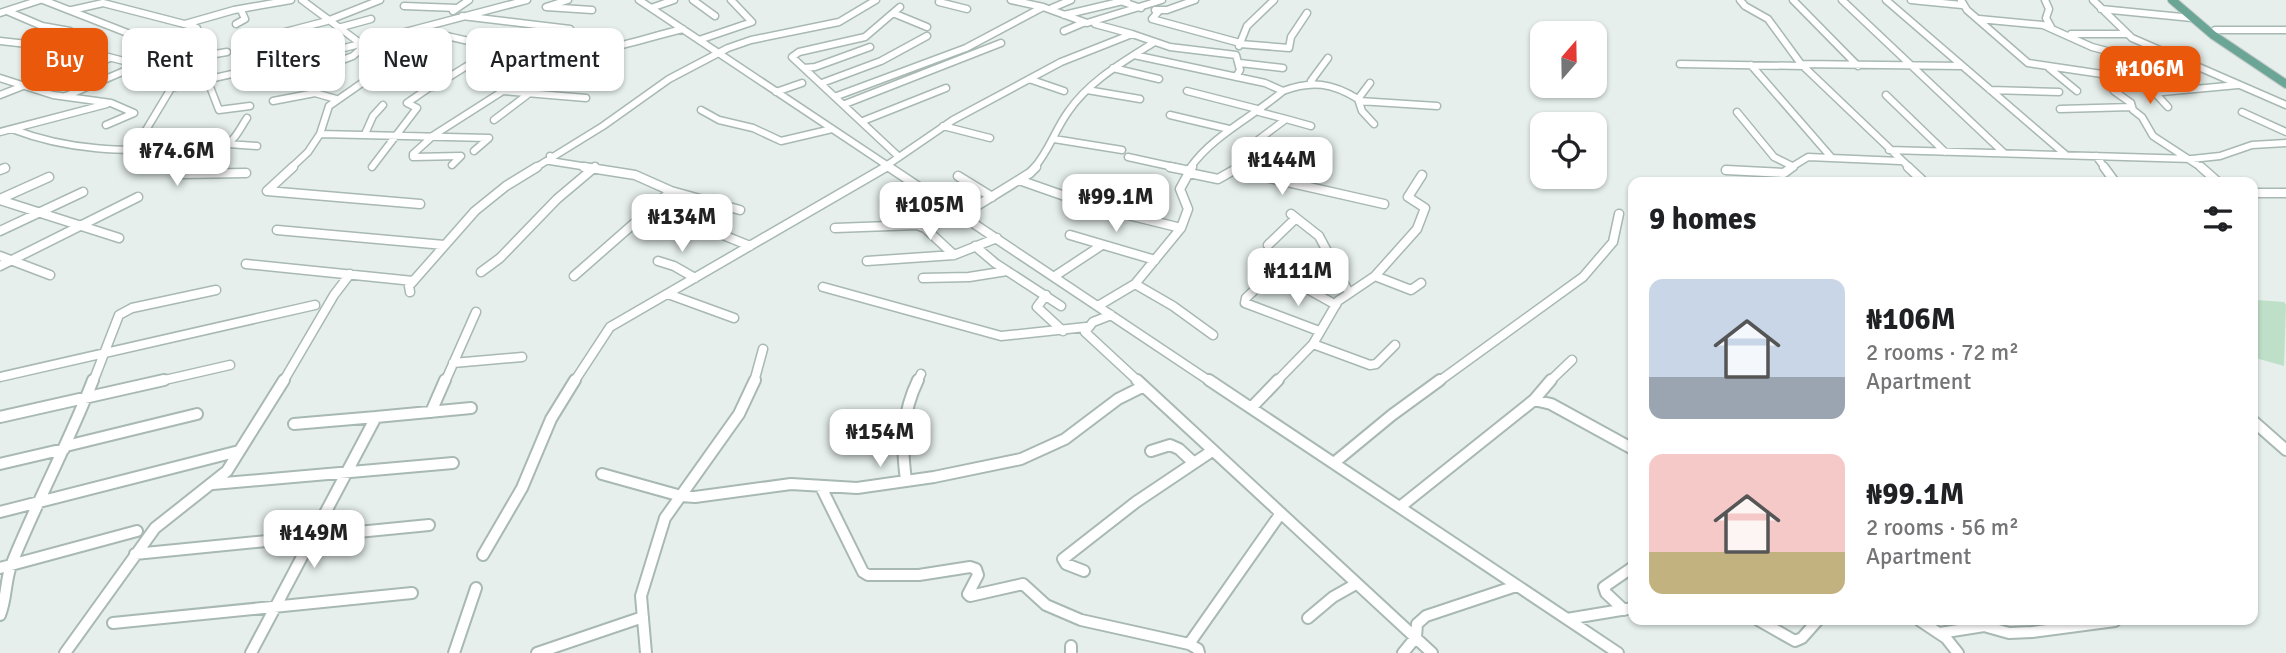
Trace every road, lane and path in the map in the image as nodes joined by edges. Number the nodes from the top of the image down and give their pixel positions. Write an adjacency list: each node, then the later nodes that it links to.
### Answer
1 (41, 0): 41 (street); 45 (street)
2 (291, 0): 34 (street)
3 (380, 0): 55 (street)
4 (469, 0): 35 (street)
5 (527, 0): 49 (street)
6 (568, 0): 43 (street)
7 (639, 0): 36 (street)
8 (674, 0): 36 (street)
9 (693, 0): 50 (street)
10 (731, 0): 77 (street)
11 (876, 0): 88 (street)
12 (930, 0): 28 (street)
13 (1011, 0): 33 (street)
14 (1071, 0): 37 (street)
15 (1162, 0): 38 (street)
16 (1195, 0): 44 (street)
17 (1273, 0): 84 (street)
18 (1740, 0): 100 (street)
19 (1793, 0): 101 (street)
20 (1842, 0): 103 (street)
21 (1886, 0): 102 (street)
22 (1911, 0): 30 (street)
23 (2045, 0): 61 (street)
24 (2093, 0): 40 (street)
25 (2172, 0): 52 (main road)
26 (2179, 0): 70 (main road)
27 (304, 1): 55 (street)
28 (942, 1): 39 (street)
29 (1125, 1): 38 (street); 48 (street)
30 (1962, 3): 54 (street)
31 (404, 6): 35 (street)
32 (900, 7): 46 (street)
33 (1043, 7): 37 (street); 144 (street)
34 (252, 8): 42 (street); 51 (street)
35 (457, 8): 56 (street)
36 (651, 8): 68 (street)
37 (1052, 8): 48 (street)
38 (1141, 8): 44 (street); 57 (street)
39 (967, 9)
40 (2102, 9): 52 (street); 75 (street)
41 (72, 10): 58 (street); 69 (street)
42 (241, 10): 58 (street); 59 (street)
43 (592, 10)
44 (1159, 11): 84 (street)
45 (4, 12): 62 (street)
46 (893, 13): 60 (street); 105 (street)
47 (1307, 13): 84 (street)
48 (1064, 15): 57 (street)
49 (462, 16): 56 (street); 67 (street)
50 (715, 16)
51 (263, 17)
52 (2192, 18): 117 (main road)
53 (371, 19): 65 (street)
54 (1979, 19): 61 (street); 104 (street)
55 (327, 20): 64 (street); 65 (street)
56 (446, 20): 66 (street)
57 (1085, 23): 72 (street); 73 (street)
58 (185, 24): 63 (street)
59 (236, 24)
60 (927, 27)
61 (2051, 27): 74 (street)
62 (57, 28)
63 (197, 28)
64 (298, 28)
65 (338, 28)
66 (426, 28)
67 (569, 28)
68 (683, 29): 77 (street); 81 (street)
69 (122, 30)
70 (2215, 30): 71 (street); 117 (main road)
71 (2286, 30)
72 (1064, 31)
73 (1132, 34): 83 (street); 113 (street)
74 (2069, 34): 75 (street); 86 (street)
75 (2126, 34): 123 (street)
76 (927, 36): 119 (street)
77 (699, 40): 88 (street)
78 (0, 41): 79 (street)
79 (21, 43)
80 (359, 43): 109 (street)
81 (624, 43)
82 (1001, 43): 151 (street)
83 (1153, 43): 90 (street); 91 (street)
84 (1240, 43): 91 (street)
85 (870, 47): 105 (street)
86 (2107, 51)
87 (227, 52): 89 (street)
88 (716, 53): 126 (street); 193 (street)
89 (217, 54)
90 (1134, 55): 106 (street); 110 (street)
91 (1236, 55): 97 (street)
92 (108, 57): 93 (street)
93 (111, 58): 95 (street); 96 (street)
94 (1328, 58): 116 (street)
95 (108, 59)
96 (122, 62)
97 (1240, 63): 107 (street); 110 (street)
98 (1680, 64): 99 (street)
99 (1751, 65): 100 (street); 196 (street)
100 (1802, 65): 101 (street); 188 (street)
101 (1857, 66): 103 (street)
102 (1962, 66): 103 (street); 128 (street)
103 (1914, 67): 191 (street)
104 (2048, 67): 137 (street); 156 (street)
105 (804, 68): 119 (street)
106 (1113, 68): 114 (street); 127 (street)
107 (1283, 68)
108 (122, 72): 143 (street)
109 (217, 77)
110 (1236, 77): 136 (street)
111 (2143, 78): 138 (street)
112 (0, 79): 122 (street)
113 (1029, 79): 134 (street); 170 (street)
114 (1159, 79)
115 (791, 80): 126 (street)
116 (1311, 81): 136 (street); 148 (street)
117 (2286, 81)
118 (802, 83): 126 (street)
119 (822, 83): 144 (street)
120 (1370, 83): 148 (street)
121 (359, 84): 146 (street)
122 (21, 85)
123 (2240, 85): 138 (street); 153 (street)
124 (21, 87): 140 (street)
125 (946, 88): 167 (street)
126 (773, 90): 174 (street)
127 (1087, 90): 147 (street); 182 (street)
128 (1990, 90): 139 (street); 192 (street)
129 (46, 91): 143 (street)
130 (168, 91): 189 (street)
131 (212, 91): 154 (street)
132 (426, 91): 179 (street)
133 (503, 91): 141 (street); 180 (street)
134 (1064, 91)
135 (1187, 91): 160 (street)
136 (1283, 91): 160 (street)
137 (2077, 91)
138 (2160, 91): 157 (street)
139 (2059, 92)
140 (0, 95)
141 (527, 95): 145 (street); 166 (street)
142 (1886, 95): 190 (street)
143 (65, 96): 150 (street)
144 (837, 96): 151 (street)
145 (586, 98)
146 (336, 99): 149 (street); 177 (street)
147 (1140, 99)
148 (1358, 100): 155 (street); 168 (street)
149 (273, 101)
150 (111, 103): 169 (street); 173 (street)
151 (845, 104): 167 (street)
152 (383, 105): 178 (street)
153 (2286, 105)
154 (250, 106)
155 (1437, 106)
156 (2133, 107): 158 (street); 197 (street)
157 (2168, 107)
158 (2060, 109)
159 (701, 110): 174 (street)
160 (1260, 111): 165 (street); 172 (street)
161 (1737, 112): 204 (street)
162 (2242, 112): 176 (street)
163 (1170, 115): 172 (street)
164 (247, 118): 183 (street)
165 (1286, 119): 171 (street); 198 (street)
166 (494, 120)
167 (863, 121): 194 (street)
168 (1374, 124)
169 (106, 125)
170 (943, 126): 181 (street); 194 (street)
171 (1311, 126)
172 (1229, 128): 206 (street)
173 (12, 129): 175 (street); 189 (street)
174 (832, 130): 200 (street)
175 (0, 132)
176 (2286, 132)
177 (320, 134): 178 (street); 222 (street)
178 (365, 134): 179 (street)
179 (395, 134): 180 (street); 202 (street)
180 (434, 135): 187 (street); 201 (street)
181 (990, 138)
182 (1054, 139): 206 (street); 214 (street)
183 (228, 144): 185 (street); 186 (street)
184 (2286, 144): 197 (street)
185 (207, 146): 189 (street); 207 (street)
186 (257, 146)
187 (474, 150)
188 (1889, 150): 190 (street); 199 (street)
189 (126, 151)
190 (1945, 152): 191 (street)
191 (2004, 153): 192 (street)
192 (2066, 155): 195 (street)
193 (550, 156): 203 (street); 237 (street)
194 (898, 156): 200 (street)
195 (2096, 156): 197 (street); 212 (street)
196 (1831, 157): 199 (street); 204 (street)
197 (2192, 159): 213 (street)
198 (1324, 160)
199 (1900, 161): 211 (street)
200 (888, 164): 227 (street); 240 (street)
201 (452, 165)
202 (372, 167)
203 (595, 167): 215 (street); 251 (street)
204 (1794, 167): 205 (street)
205 (1726, 170)
206 (1189, 172): 223 (street); 230 (street)
207 (246, 173)
208 (1422, 175): 256 (street)
209 (958, 176): 220 (street)
210 (49, 177): 221 (street)
211 (1918, 177)
212 (2111, 177)
213 (2212, 177)
214 (1019, 180): 220 (street); 230 (street)
215 (671, 191): 224 (street); 254 (street)
216 (83, 192): 225 (street)
217 (2258, 193): 218 (street)
218 (2286, 194)
219 (138, 197): 228 (street)
220 (992, 197): 227 (street)
221 (0, 199): 225 (street)
222 (421, 204)
223 (1384, 204)
224 (740, 211)
225 (39, 212): 228 (street); 231 (street)
226 (1619, 214): 308 (street)
227 (962, 215): 236 (street)
228 (82, 225): 235 (street); 244 (street)
229 (835, 228): 242 (street)
230 (1181, 228): 245 (street)
231 (0, 230)
232 (277, 230): 237 (street)
233 (713, 231): 240 (street)
234 (1069, 235): 238 (street)
235 (118, 238)
236 (997, 238): 241 (street); 255 (street)
237 (444, 245): 261 (street)
238 (1102, 245): 245 (street); 255 (street)
239 (1268, 245): 267 (street)
240 (750, 246): 258 (street)
241 (975, 246): 242 (street); 250 (street)
242 (954, 255): 247 (street)
243 (0, 256): 244 (street)
244 (11, 260): 249 (street); 253 (street)
245 (1155, 260): 263 (street)
246 (658, 261): 258 (street)
247 (867, 261)
248 (246, 264): 252 (street)
249 (0, 265)
250 (1007, 271): 259 (street); 269 (street)
251 (481, 272)
252 (350, 274): 261 (street); 306 (street)
253 (50, 275)
254 (574, 276)
255 (1055, 276): 273 (street)
256 (1375, 276): 262 (street); 267 (street)
257 (1286, 277): 271 (street)
258 (695, 278): 268 (street)
259 (923, 278)
260 (1266, 279): 279 (street)
261 (413, 281): 266 (street)
262 (1421, 283)
263 (1135, 284): 273 (street); 280 (street)
264 (822, 287): 278 (street)
265 (216, 290): 284 (street)
266 (410, 292)
267 (1349, 293): 271 (street)
268 (668, 294): 276 (street); 326 (street)
269 (1046, 295): 272 (street); 278 (street)
270 (315, 305): 284 (street)
271 (1336, 305): 279 (street)
272 (1061, 306)
273 (1098, 306): 275 (street)
274 (476, 312): 287 (street)
275 (1111, 316): 277 (street); 294 (street)
276 (734, 318)
277 (1086, 327): 278 (street); 291 (street)
278 (1063, 331)
279 (1319, 331): 281 (street)
280 (1213, 335)
281 (1313, 344): 282 (street); 294 (street)
282 (1395, 345)
283 (763, 349): 317 (street)
284 (103, 354): 290 (street); 292 (street)
285 (522, 357): 287 (street)
286 (1572, 360): 293 (street)
287 (453, 363): 296 (street)
288 (230, 365): 292 (street)
289 (921, 374): 314 (street)
290 (0, 377)
291 (1142, 387): 307 (street); 314 (street)
292 (86, 398): 298 (street); 303 (street)
293 (1534, 400): 302 (street); 319 (street)
294 (1252, 407): 308 (street)
295 (471, 408): 296 (street)
296 (431, 412): 299 (street)
297 (197, 414): 303 (street)
298 (0, 417)
299 (376, 417): 300 (street); 312 (street)
300 (294, 424)
301 (2258, 425): 305 (street)
302 (1628, 446)
303 (65, 447): 311 (street); 318 (street)
304 (1151, 450): 310 (street)
305 (2286, 450)
306 (239, 451): 315 (street); 318 (street)
307 (1212, 451): 310 (street); 321 (street)
308 (1335, 462): 319 (street)
309 (453, 463): 312 (street)
310 (1194, 463): 329 (street)
311 (0, 464)
312 (348, 472): 315 (street); 324 (street)
313 (602, 474): 317 (street)
314 (906, 480): 316 (street)
315 (211, 484): 325 (street)
316 (821, 487): 317 (street); 349 (street)
317 (681, 496): 337 (street)
318 (38, 503): 320 (street); 327 (street)
319 (1400, 507): 331 (street)
320 (0, 512)
321 (1281, 513): 330 (street); 349 (street)
322 (429, 526): 324 (street)
323 (137, 531): 327 (street)
324 (314, 536): 325 (street); 334 (street)
325 (135, 554): 350 (street)
326 (483, 555)
327 (5, 567): 336 (street)
328 (1628, 570): 335 (street)
329 (1084, 571)
330 (1356, 584): 338 (street); 348 (street)
331 (1516, 586): 339 (street); 348 (street)
332 (476, 588): 352 (street)
333 (412, 593): 334 (street)
334 (277, 607): 340 (street); 351 (street)
335 (1628, 609): 339 (street)
336 (0, 615)
337 (643, 618): 353 (street); 354 (street)
338 (1308, 618)
339 (1567, 619): 358 (street)
340 (113, 623)
341 (1767, 625): 342 (street)
342 (1814, 625)
343 (1927, 625): 347 (street)
344 (1980, 625): 347 (street)
345 (1994, 625): 346 (street)
346 (2085, 625)
347 (1940, 633): 359 (street)
348 (1416, 637): 356 (street); 357 (street)
349 (1189, 644): 355 (street)
350 (65, 653)
351 (251, 653)
352 (454, 653)
353 (537, 653)
354 (646, 653)
355 (1199, 653)
356 (1403, 653)
357 (1432, 653)
358 (1618, 653)
359 (1958, 653)

